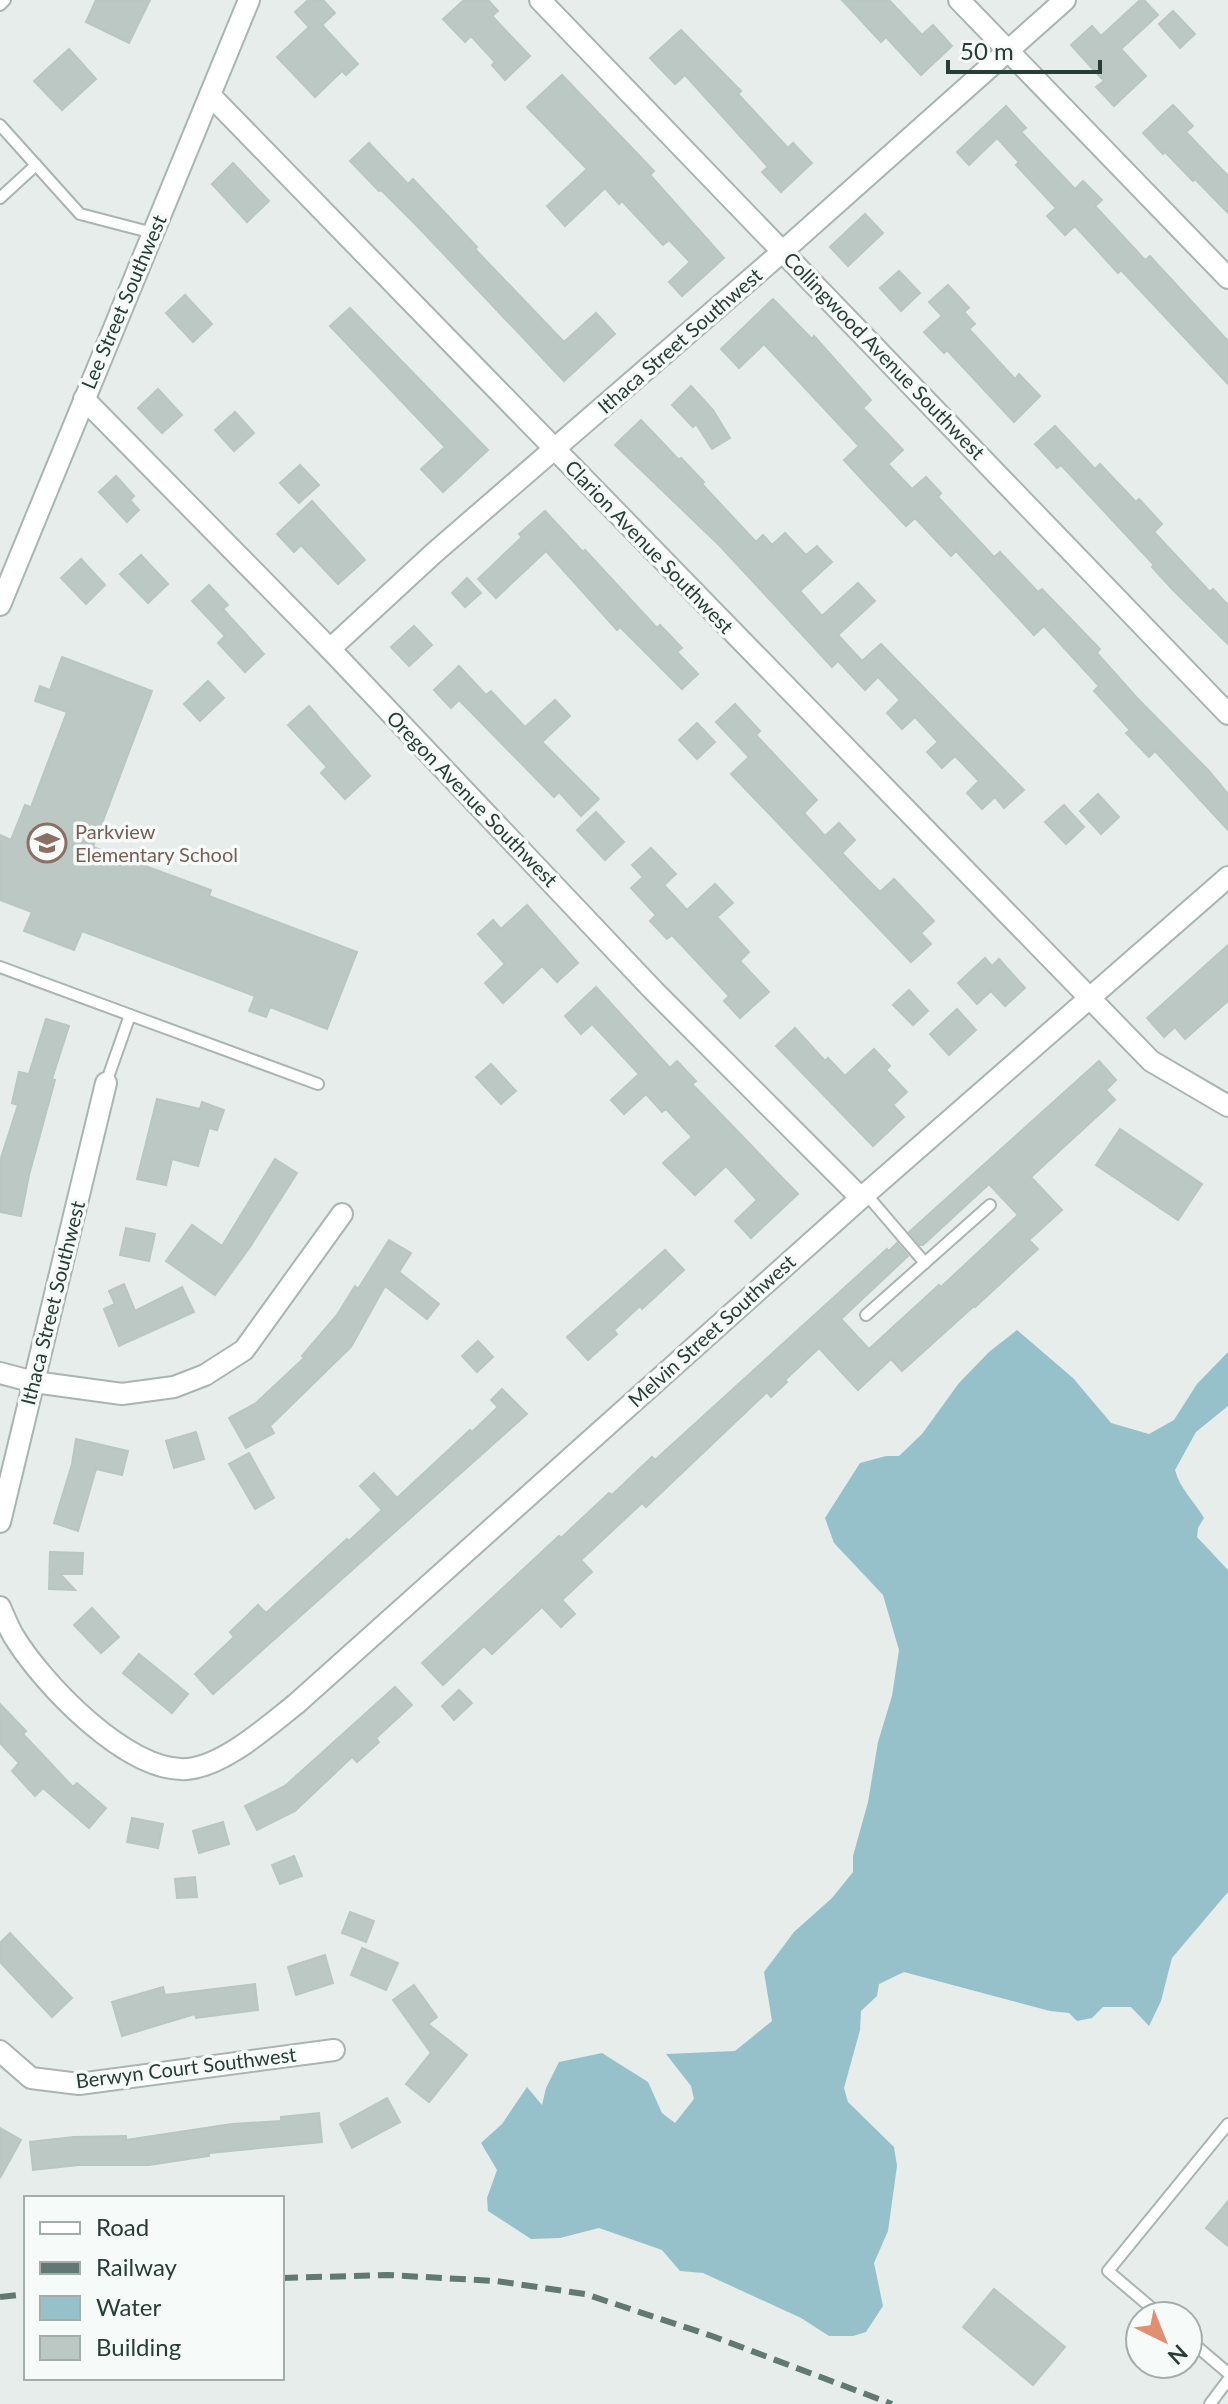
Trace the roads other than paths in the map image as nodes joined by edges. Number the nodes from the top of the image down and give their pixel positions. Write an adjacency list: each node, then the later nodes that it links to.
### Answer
1 (5, 0): 6 (lane)
2 (249, 0): 8 (street, Lee Street Southwest)
3 (540, 0): 13 (street, Collingwood Avenue Southwest)
4 (959, 0): 7 (street)
5 (1065, 0): 7 (street, Ithaca Street Southwest)
6 (0, 5)
7 (1007, 50): 13 (street, Ithaca Street Southwest); 14 (street)
8 (210, 95): 12 (street, Lee Street Southwest); 16 (street, Clarion Avenue Southwest)
9 (0, 125): 10 (lane)
10 (36, 165): 11 (lane); 12 (lane)
11 (0, 198)
12 (153, 233): 15 (street, Lee Street Southwest)
13 (783, 251): 16 (street, Ithaca Street Southwest); 19 (street, Collingwood Avenue Southwest)
14 (1228, 278)
15 (84, 399): 17 (street, Lee Street Southwest); 18 (street, Oregon Avenue Southwest)
16 (556, 449): 18 (street, Ithaca Street Southwest); 22 (street, Clarion Avenue Southwest)
17 (0, 605)
18 (330, 649): 27 (street, Oregon Avenue Southwest)
19 (1228, 714)
20 (1228, 877): 22 (street, Melvin Street Southwest)
21 (0, 967): 23 (lane)
22 (1089, 998): 26 (street, Clarion Avenue Southwest); 27 (street, Melvin Street Southwest)
23 (130, 1015): 24 (lane); 25 (lane)
24 (106, 1083): 33 (street, Ithaca Street Southwest)
25 (318, 1084)
26 (1228, 1106)
27 (864, 1196): 30 (lane); 35 (street, Melvin Street Southwest)
28 (990, 1205): 30 (lane)
29 (342, 1214): 33 (street)
30 (925, 1263): 31 (lane)
31 (866, 1315)
32 (0, 1373): 33 (street)
33 (34, 1382): 34 (street, Ithaca Street Southwest)
34 (0, 1522)
35 (0, 1607)
36 (334, 2050): 37 (street, Berwyn Court Southwest)
37 (0, 2051)
38 (1228, 2124): 39 (lane)
39 (1142, 2300)
40 (1204, 2353): 41 (lane)
41 (1228, 2373)
42 (1228, 2380): 43 (lane)
43 (1210, 2404)

